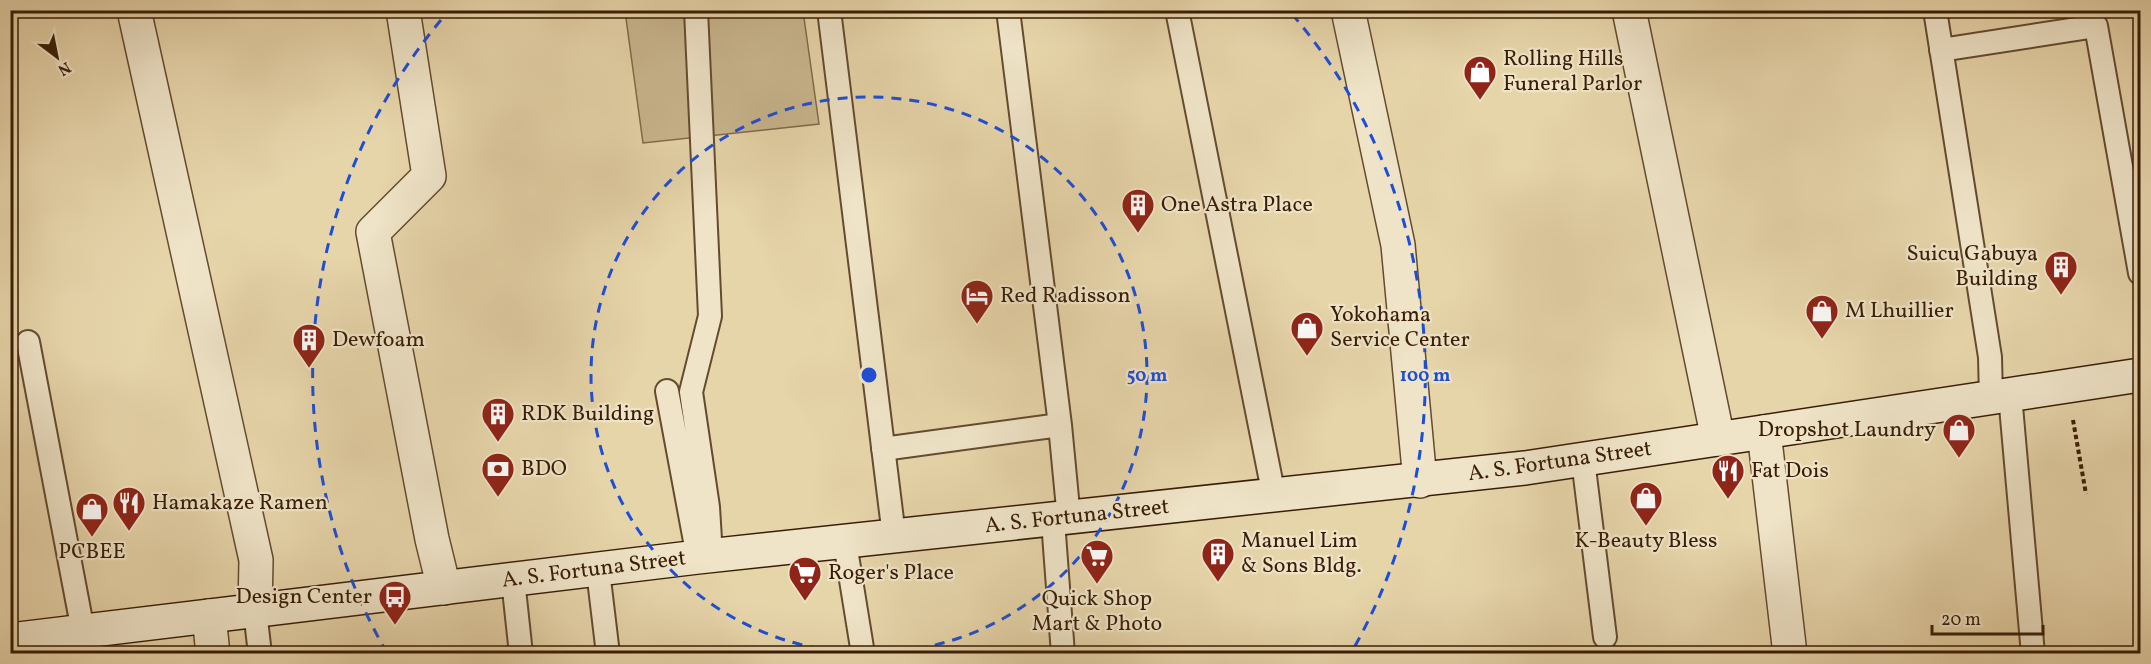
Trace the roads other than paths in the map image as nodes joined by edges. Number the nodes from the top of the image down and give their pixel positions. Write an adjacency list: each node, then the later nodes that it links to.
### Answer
1 (134, 10): 30 (street)
2 (403, 10): 29 (street)
3 (696, 10): 26 (lane)
4 (829, 10): 19 (lane)
5 (1008, 10): 16 (lane)
6 (1178, 10): 22 (lane)
7 (1348, 10): 21 (street)
8 (1629, 10): 18 (street)
9 (1935, 10): 10 (lane)
10 (1941, 50): 11 (lane); 15 (lane)
11 (2140, 273)
12 (28, 342): 33 (lane)
13 (2140, 375): 15 (street, A. S. Fortuna Street)
14 (667, 391): 26 (lane)
15 (2001, 397): 17 (street, A. S. Fortuna Street); 42 (lane)
16 (1060, 425): 19 (lane); 23 (lane)
17 (1764, 432): 18 (street, A. S. Fortuna Street); 41 (street)
18 (1718, 439): 20 (street, A. S. Fortuna Street)
19 (884, 449): 24 (lane)
20 (1583, 460): 21 (street, A. S. Fortuna Street); 32 (lane)
21 (1420, 481): 22 (street, A. S. Fortuna Street)
22 (1274, 496): 23 (street, A. S. Fortuna Street)
23 (1061, 520): 24 (street, A. S. Fortuna Street); 40 (lane)
24 (894, 536): 25 (street, A. S. Fortuna Street)
25 (845, 543): 26 (street, A. S. Fortuna Street); 39 (lane)
26 (705, 556): 27 (street, A. S. Fortuna Street)
27 (598, 571): 28 (street, A. S. Fortuna Street); 38 (lane)
28 (513, 580): 29 (street, A. S. Fortuna Street); 37 (lane)
29 (444, 588): 30 (street, A. S. Fortuna Street)
30 (255, 611): 31 (street, A. S. Fortuna Street); 36 (lane)
31 (209, 616): 33 (street, A. S. Fortuna Street); 35 (street)
32 (1605, 637)
33 (74, 639): 34 (street, A. S. Fortuna Street)
34 (10, 640)
35 (213, 654)
36 (260, 654)
37 (521, 654)
38 (608, 654)
39 (863, 654)
40 (1063, 654)
41 (1790, 654)
42 (2033, 654)

